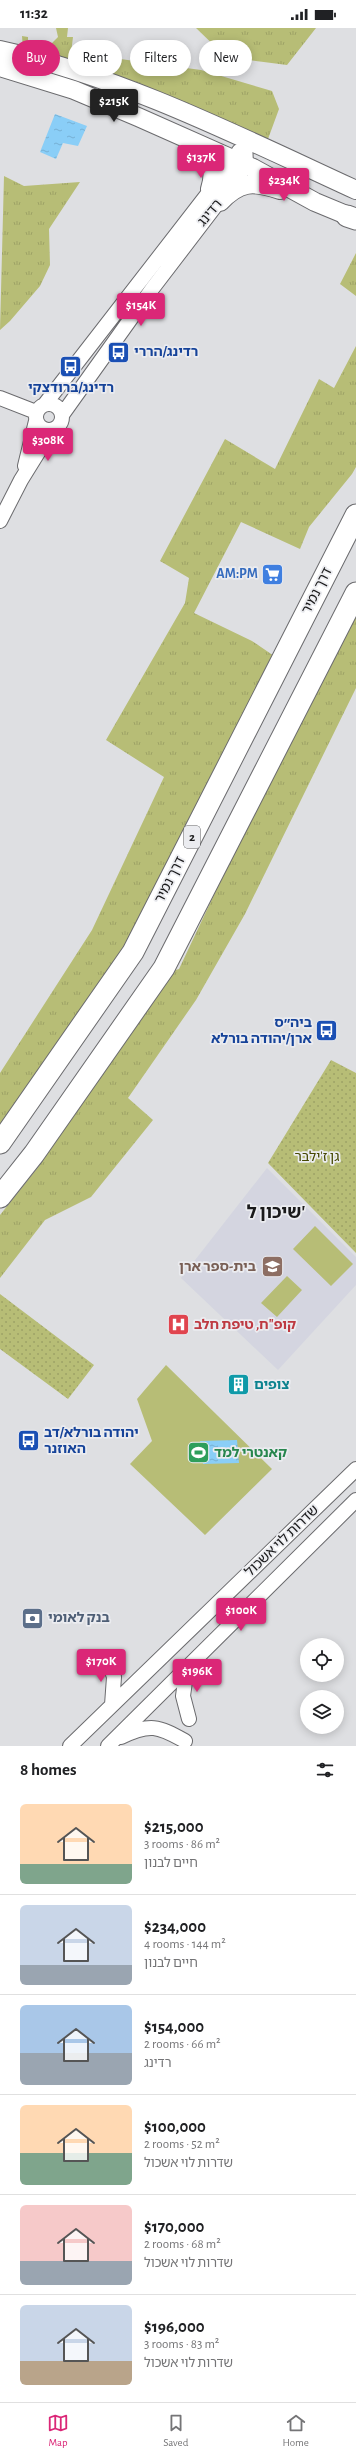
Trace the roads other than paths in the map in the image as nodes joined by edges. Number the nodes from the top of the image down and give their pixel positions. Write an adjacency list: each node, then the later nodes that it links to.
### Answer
1 (0, 50): 3 (main road)
2 (0, 68): 4 (main road)
3 (245, 140): 5 (street, רדינג); 6 (main road)
4 (192, 141): 5 (main road); 7 (main road)
5 (240, 163): 7 (street, רדינג); 8 (main road)
6 (356, 190)
7 (215, 195): 8 (main road); 10 (street, רדינג)
8 (315, 202): 9 (main road)
9 (353, 218)
10 (195, 220): 12 (street, רדינג); 13 (street, רדינג)
11 (0, 398): 12 (street)
12 (39, 412): 13 (street); 14 (street); 15 (street, רדינג)
13 (62, 415): 14 (street)
14 (52, 430): 15 (street, רדינג)
15 (21, 480): 17 (street, רדינג)
16 (356, 515): 19 (highway, דרך נמיר / 2)
17 (0, 521)
18 (356, 593): 20 (highway)
19 (0, 1143)
20 (0, 1197)
21 (356, 1469): 25 (street, שדרות לוי אשכול)
22 (356, 1500): 24 (street, שדרות לוי אשכול)
23 (108, 1659): 25 (street)
24 (188, 1667): 26 (street); 28 (street, שדרות לוי אשכול)
25 (112, 1705): 29 (street, שדרות לוי אשכול)
26 (189, 1719)
27 (185, 1741): 28 (street)
28 (111, 1743)
29 (70, 1746)

